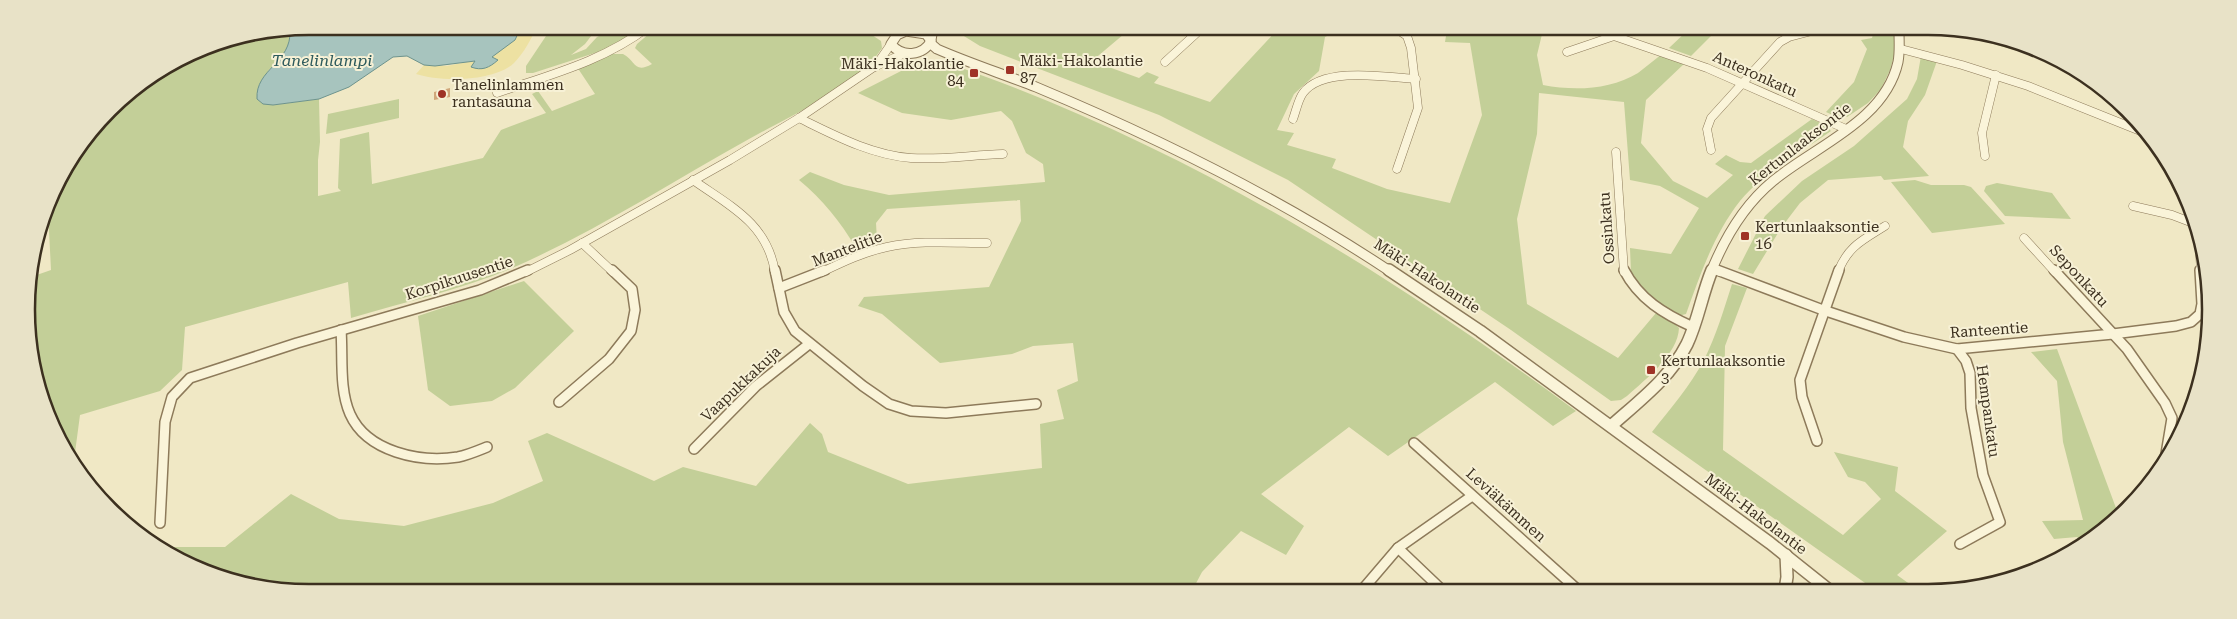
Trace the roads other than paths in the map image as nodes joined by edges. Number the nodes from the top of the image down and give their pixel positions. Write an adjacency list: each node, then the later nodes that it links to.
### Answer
1 (638, 35): 23 (street)
2 (880, 35): 13 (street)
3 (897, 35): 13 (street)
4 (927, 35): 12 (street, Mäki-Hakolantie)
5 (931, 35): 12 (street)
6 (1194, 35): 18 (street)
7 (1406, 35): 21 (street)
8 (1609, 35): 15 (street, Anteronkatu)
9 (1620, 35): 22 (street, Anteronkatu)
10 (1797, 35): 22 (street)
11 (1899, 35): 14 (street, Kertunlaaksontie)
12 (930, 41): 16 (street); 17 (street, Mäki-Hakolantie)
13 (891, 42): 16 (street); 19 (street, Korpikuusentie)
14 (1901, 49): 20 (street); 27 (street, Kertunlaaksontie)
15 (1567, 52)
16 (908, 53): 17 (street, Mäki-Hakolantie); 19 (street, Korpikuusentie)
17 (965, 62): 51 (street, Mäki-Hakolantie)
18 (1165, 62)
19 (874, 67): 24 (street, Korpikuusentie)
20 (1996, 76): 26 (street); 31 (street)
21 (1416, 79): 25 (street); 32 (street)
22 (1742, 83): 27 (street, Anteronkatu); 28 (street)
23 (497, 93)
24 (799, 118): 30 (street); 33 (street, Korpikuusentie)
25 (1293, 119)
26 (2133, 128)
27 (1846, 130): 40 (street, Kertunlaaksontie)
28 (1711, 150)
29 (1616, 152): 44 (street, Ossinkatu)
30 (1004, 154)
31 (1985, 156)
32 (1397, 169)
33 (693, 180): 38 (street, Korpikuusentie); 41 (street)
34 (2133, 206): 35 (street)
35 (2187, 221)
36 (1885, 226): 43 (street)
37 (2024, 238): 46 (street, Seponkatu)
38 (582, 242): 45 (street, Korpikuusentie); 49 (street)
39 (987, 243): 41 (street, Mantelitie)
40 (1713, 269): 43 (street, Ranteentie); 44 (street, Kertunlaaksontie)
41 (779, 288): 47 (street)
42 (2202, 305): 46 (street, Ranteentie)
43 (1823, 310): 48 (street, Ranteentie); 52 (street)
44 (1693, 327): 51 (street, Kertunlaaksontie)
45 (341, 330): 55 (street); 58 (street, Korpikuusentie)
46 (2114, 334): 48 (street, Ranteentie); 53 (street, Seponkatu)
47 (810, 344): 50 (street); 56 (street, Vaapukkakuja)
48 (1957, 349): 59 (street, Hempankatu)
49 (559, 402)
50 (1036, 404)
51 (1611, 426): 61 (street, Mäki-Hakolantie)
52 (1817, 440)
53 (2168, 442)
54 (1414, 443): 57 (street, Leviäkämmen)
55 (487, 447)
56 (694, 449)
57 (1472, 496): 60 (street); 64 (street, Leviäkämmen)
58 (160, 523)
59 (1960, 544)
60 (1398, 548): 62 (street); 63 (street)
61 (1786, 555): 65 (street); 66 (street, Mäki-Hakolantie)
62 (1367, 584)
63 (1434, 584)
64 (1571, 584)
65 (1786, 584)
66 (1822, 584)

